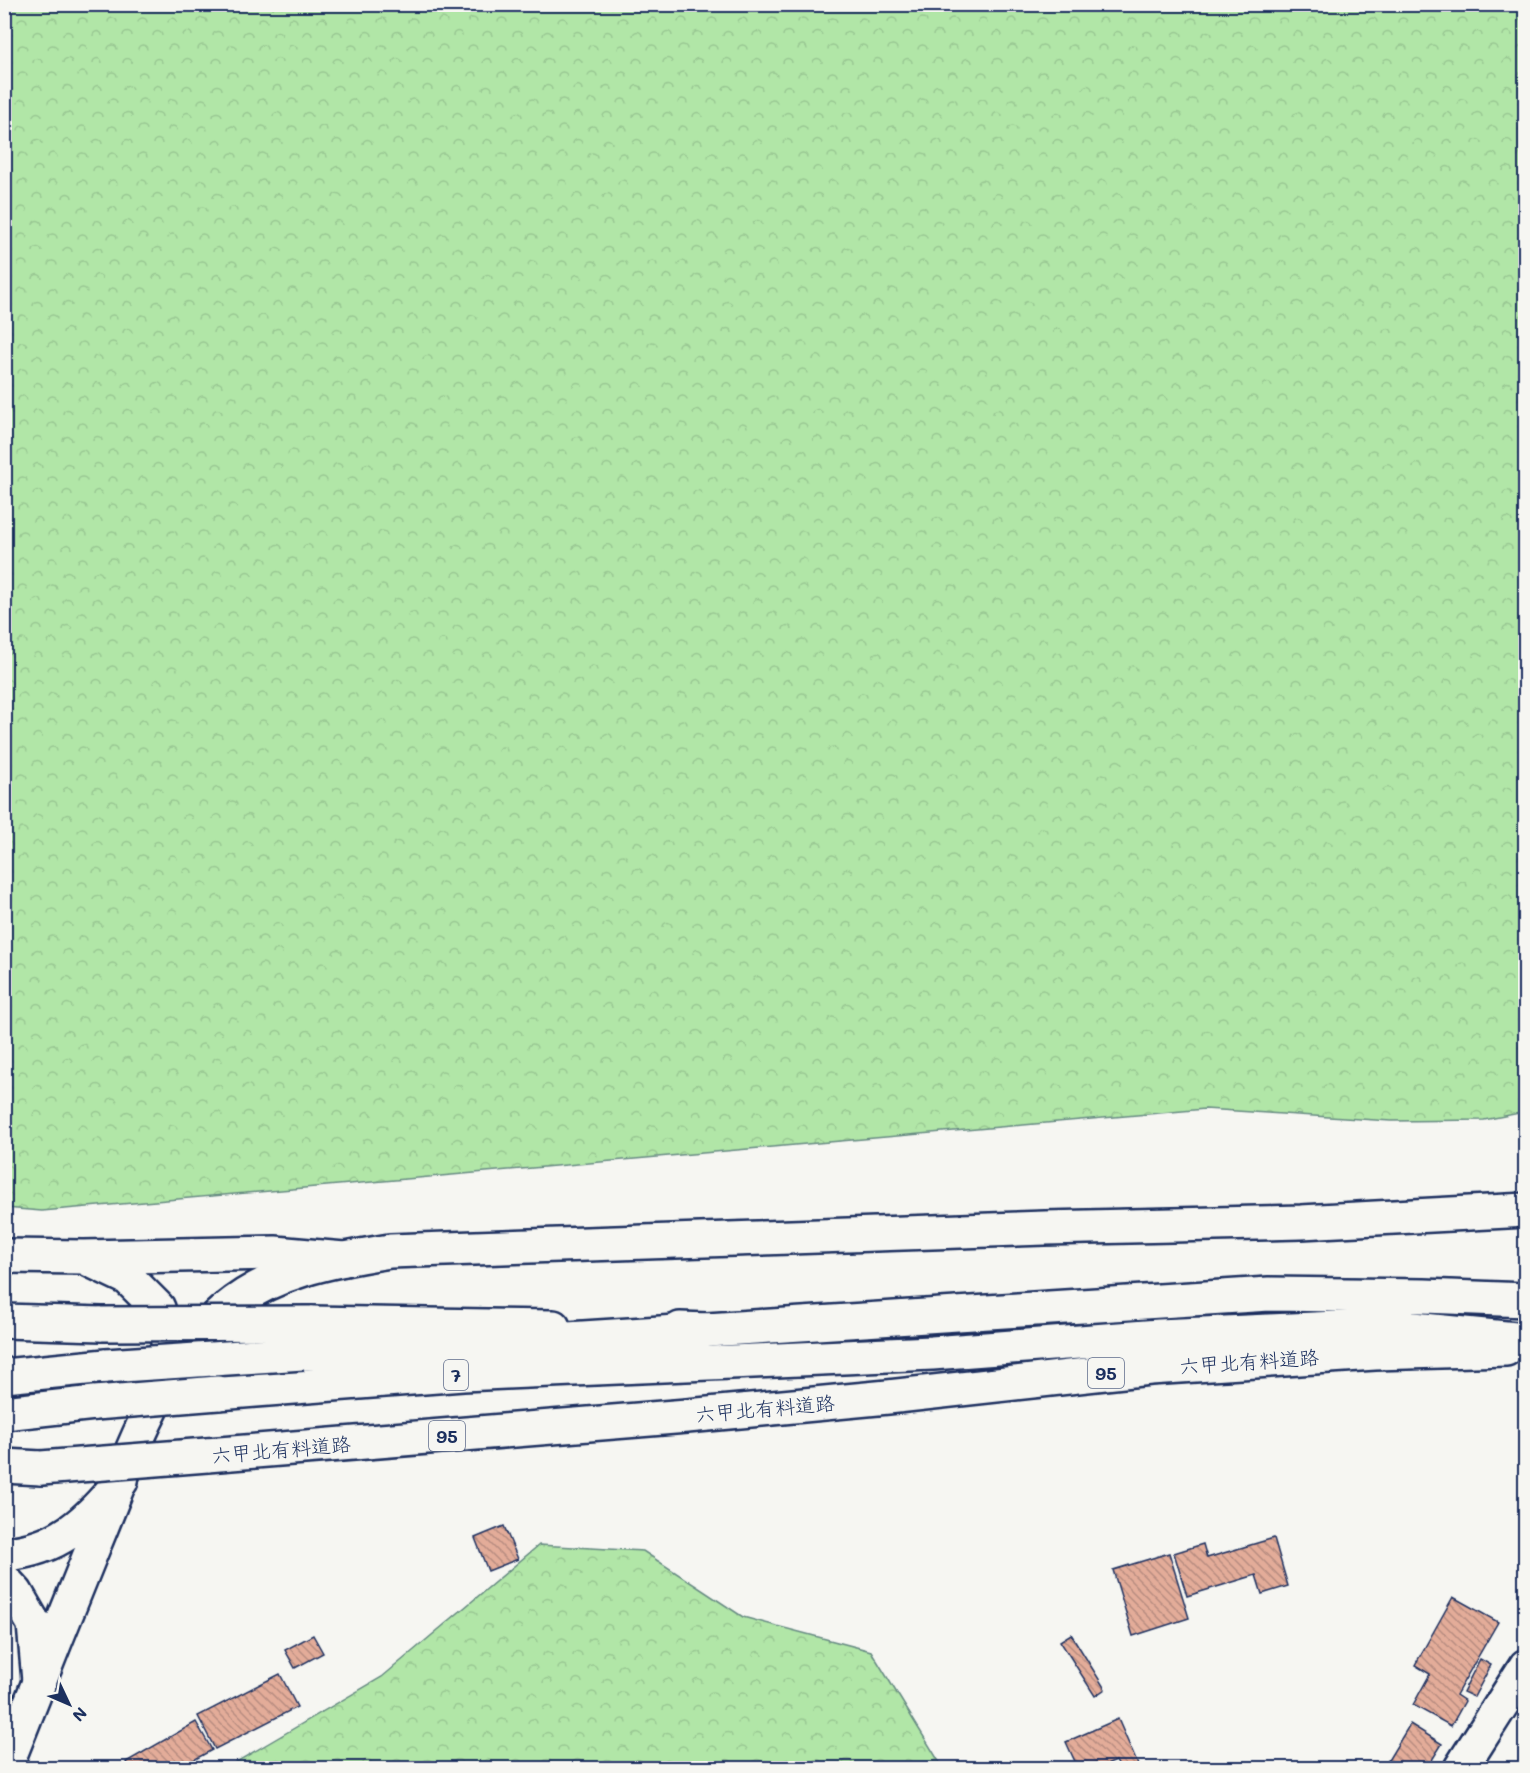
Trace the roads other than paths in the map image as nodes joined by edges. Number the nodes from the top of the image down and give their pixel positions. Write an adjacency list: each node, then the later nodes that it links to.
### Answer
1 (1526, 1210): 4 (main road)
2 (6, 1256): 3 (main road)
3 (84, 1257): 4 (main road); 10 (main road)
4 (344, 1259): 10 (main road)
5 (1526, 1300): 7 (main road, 7)
6 (4, 1322): 7 (main road, bridge)
7 (307, 1338): 11 (main road, 7, bridge)
8 (1526, 1340): 12 (main road, 7, bridge)
9 (1526, 1348): 13 (main road, 六甲北有料道路 / 95, bridge)
10 (176, 1367): 14 (main road)
11 (4, 1376)
12 (4, 1413)
13 (4, 1466)
14 (121, 1481): 15 (main road); 18 (main road)
15 (4, 1554)
16 (4, 1580): 18 (main road)
17 (1526, 1666): 20 (main road)
18 (39, 1681): 19 (main road)
19 (5, 1768)
20 (1461, 1768)

